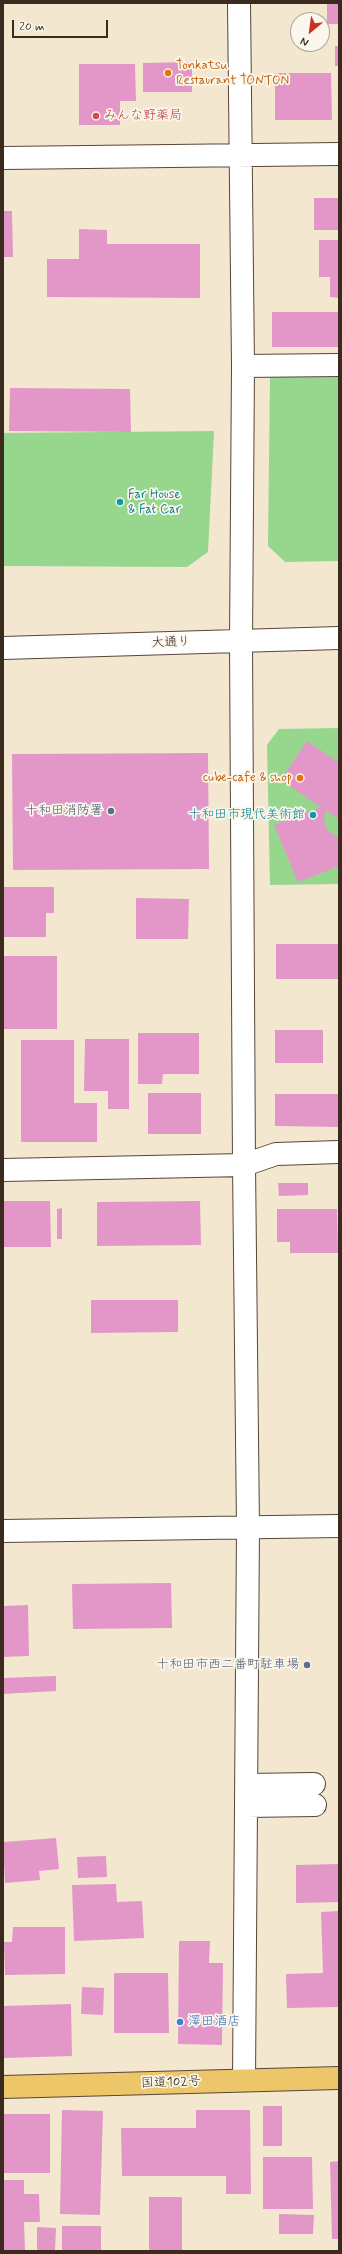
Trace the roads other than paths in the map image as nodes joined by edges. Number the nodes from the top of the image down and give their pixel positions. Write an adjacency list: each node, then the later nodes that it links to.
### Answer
1 (239, 3): 3 (street)
2 (339, 154): 3 (street)
3 (239, 155): 4 (street); 6 (street)
4 (3, 158)
5 (339, 365): 6 (street)
6 (243, 366): 8 (street)
7 (339, 638): 8 (street, 大通り)
8 (241, 642): 9 (street, 大通り); 11 (street)
9 (3, 648)
10 (339, 1152): 11 (street)
11 (244, 1165): 12 (street); 14 (street)
12 (3, 1170)
13 (339, 1526): 14 (street)
14 (248, 1528): 15 (street); 17 (street)
15 (3, 1531)
16 (314, 1784): 17 (street)
17 (246, 1795): 18 (street); 20 (street)
18 (315, 1806)
19 (339, 2078): 20 (highway, 国道102号)
20 (244, 2080): 21 (highway, 国道102号)
21 (3, 2087)

